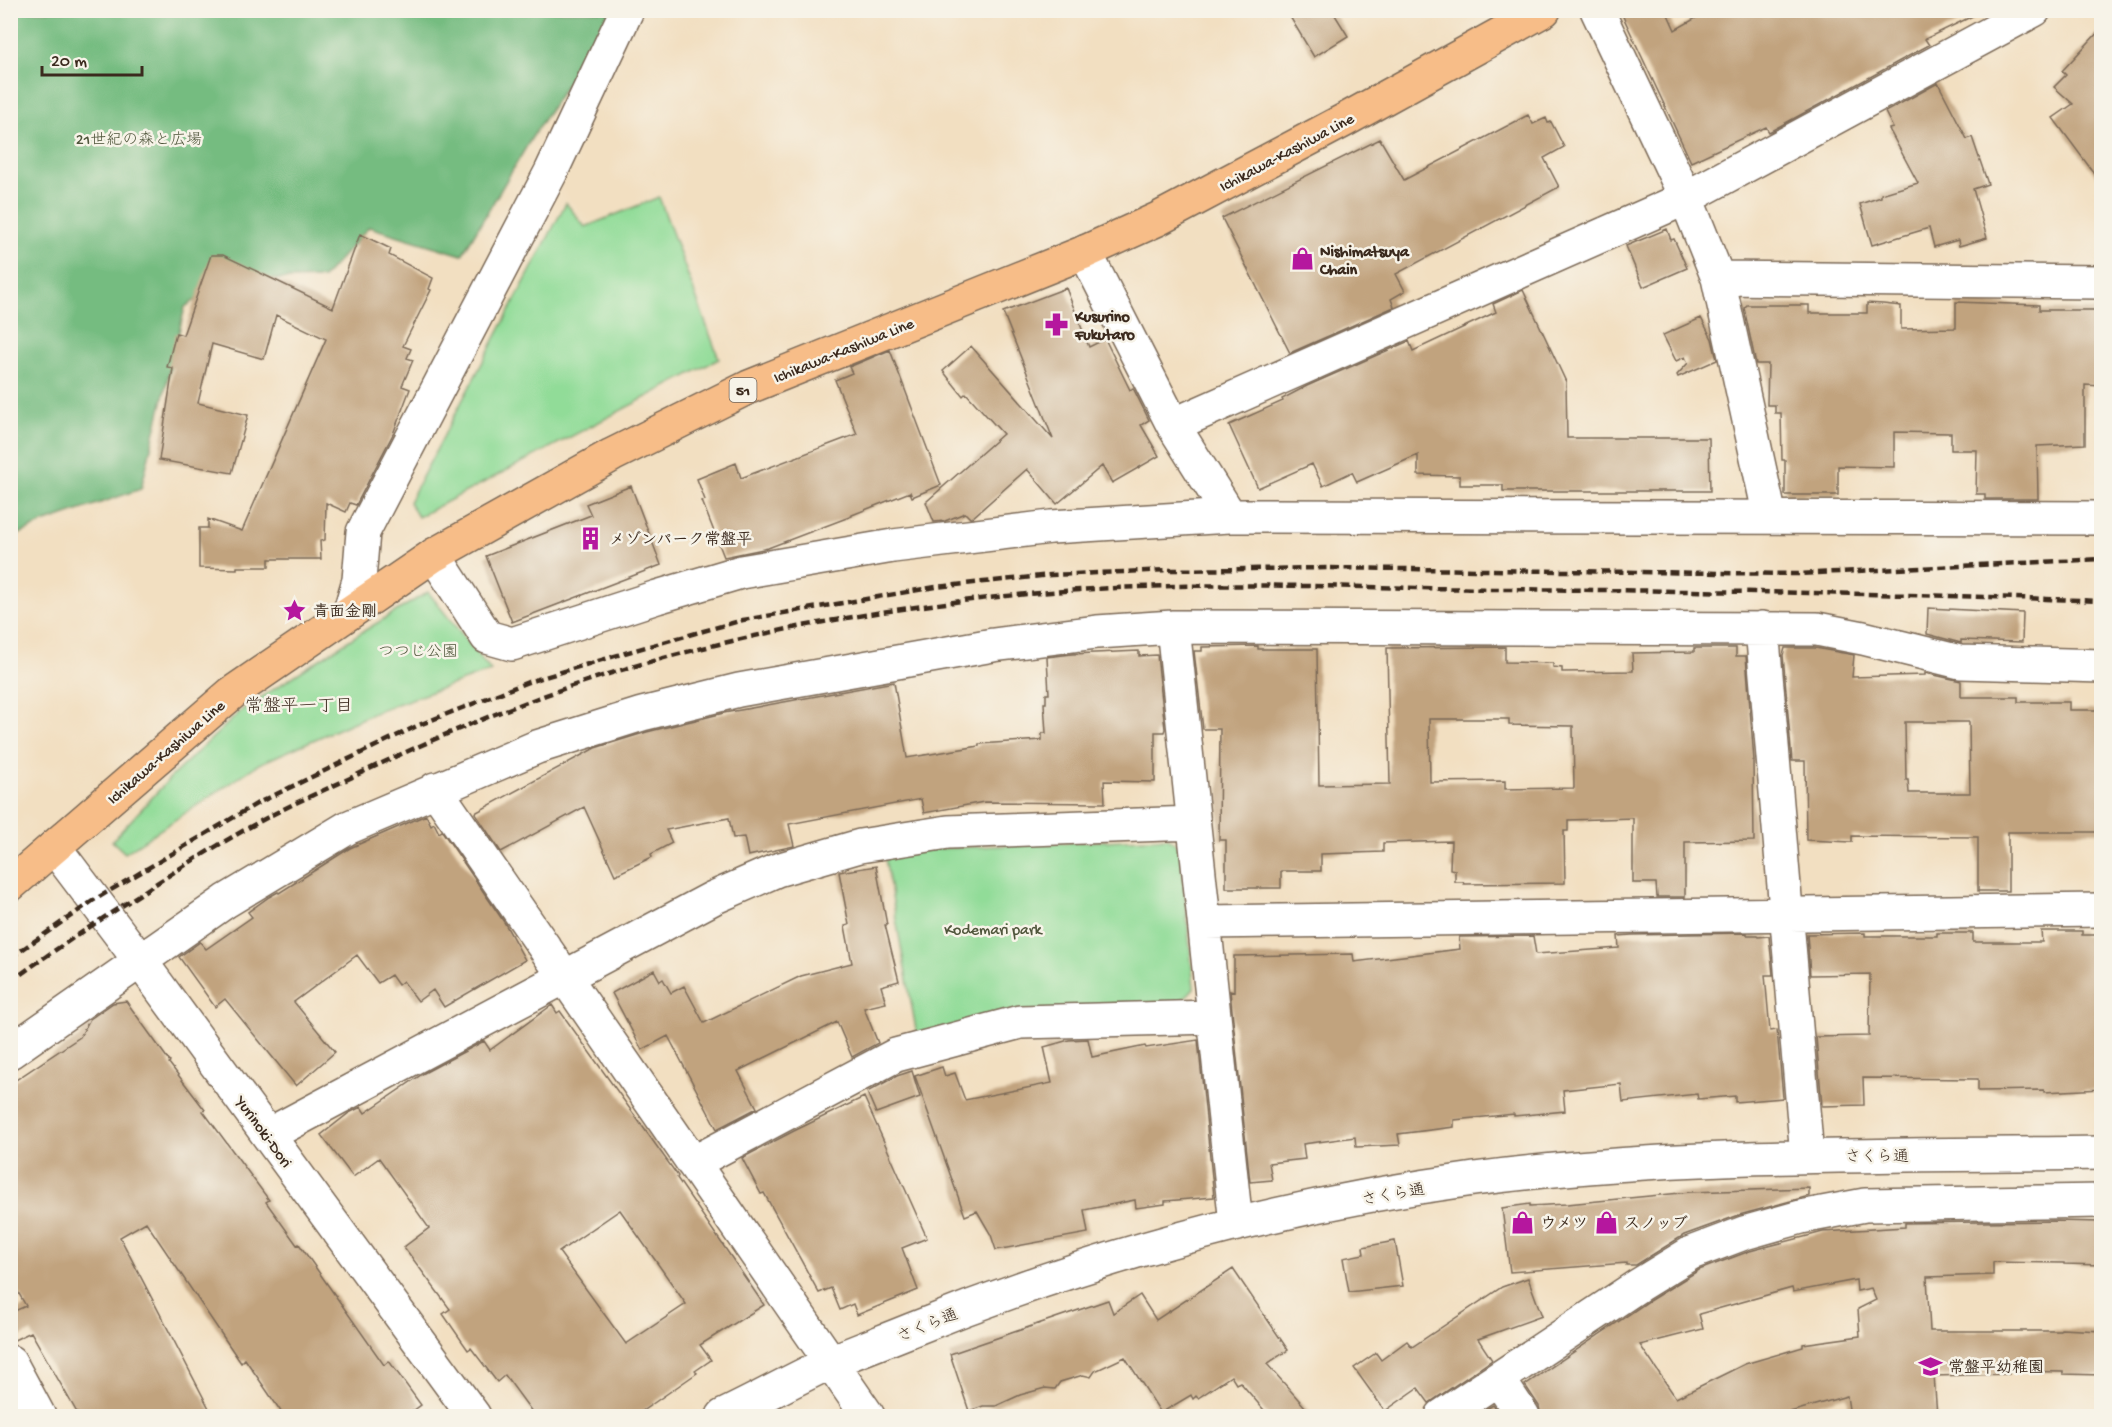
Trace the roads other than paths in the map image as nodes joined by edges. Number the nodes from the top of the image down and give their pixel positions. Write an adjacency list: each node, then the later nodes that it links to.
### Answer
1 (627, 10): 14 (street)
2 (1544, 10): 6 (main road, Ichikawa-Kashiwa Line / 51)
3 (1597, 10): 5 (street)
4 (2034, 10): 5 (street)
5 (1686, 198): 7 (street); 9 (street)
6 (1085, 252): 9 (street); 13 (main road, Ichikawa-Kashiwa Line / 51)
7 (1718, 278): 8 (street); 11 (street)
8 (2102, 282)
9 (1173, 425): 10 (street)
10 (1230, 516): 11 (street); 13 (street)
11 (1770, 517): 12 (street)
12 (2102, 518)
13 (434, 555): 14 (main road, Ichikawa-Kashiwa Line / 51)
14 (350, 611): 20 (main road, Ichikawa-Kashiwa Line / 51)
15 (1173, 627): 16 (street); 18 (street); 19 (street)
16 (1762, 628): 17 (street); 23 (street)
17 (2102, 666)
18 (435, 789): 25 (street); 26 (street)
19 (1193, 823): 24 (street); 26 (street)
20 (54, 847): 21 (main road, Ichikawa-Kashiwa Line / 51); 25 (street, Yurinoki-Dori)
21 (10, 885)
22 (2102, 910): 23 (street)
23 (1786, 914): 24 (street); 31 (street)
24 (1205, 922): 27 (street)
25 (141, 962): 28 (street); 29 (street, Yurinoki-Dori)
26 (564, 976): 29 (street); 32 (street)
27 (1214, 1017): 32 (street); 34 (street)
28 (10, 1052)
29 (268, 1135): 39 (street, Yurinoki-Dori)
30 (2102, 1153): 31 (street, さくら通)
31 (1807, 1156): 34 (street, さくら通)
32 (693, 1163): 36 (street)
33 (2102, 1201): 37 (street)
34 (1236, 1224): 36 (street, さくら通)
35 (10, 1362): 38 (street)
36 (831, 1363): 40 (street, さくら通); 41 (street)
37 (1499, 1380): 42 (street); 43 (street)
38 (39, 1416)
39 (474, 1416)
40 (723, 1416)
41 (868, 1416)
42 (1443, 1416)
43 (1523, 1416)

